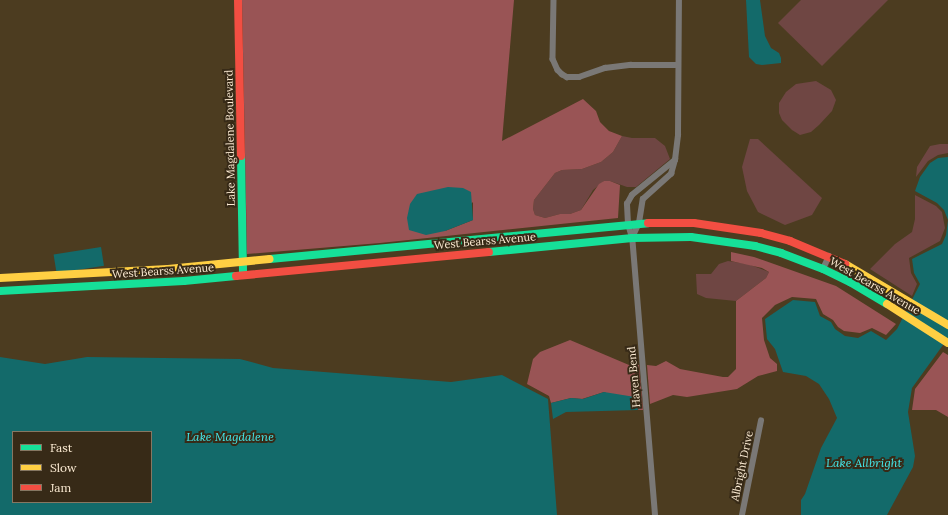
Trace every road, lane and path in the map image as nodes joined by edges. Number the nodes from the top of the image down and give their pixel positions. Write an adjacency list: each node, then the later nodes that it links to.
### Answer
1 (238, 0): 12 (main road, Lake Magdalene Boulevard)
2 (554, 0): 4 (street)
3 (679, 0): 4 (street, Haven Bend)
4 (678, 65): 5 (street, Haven Bend)
5 (675, 160): 6 (street, Haven Bend); 7 (street, Haven Bend)
6 (653, 178): 7 (street); 9 (street, Haven Bend)
7 (659, 185): 8 (street, Haven Bend)
8 (639, 223): 9 (main road, West Bearss Avenue); 10 (street, Haven Bend); 11 (main road, West Bearss Avenue)
9 (628, 224): 10 (street, Haven Bend); 12 (main road, West Bearss Avenue)
10 (632, 238): 13 (main road, West Bearss Avenue); 14 (main road, West Bearss Avenue); 20 (street, Haven Bend)
11 (829, 256): 13 (street); 17 (main road, West Bearss Avenue)
12 (243, 263): 14 (main road, Lake Magdalene Boulevard); 15 (main road, West Bearss Avenue)
13 (823, 269): 18 (main road, West Bearss Avenue)
14 (243, 276): 16 (main road, West Bearss Avenue)
15 (0, 278)
16 (0, 291)
17 (948, 325)
18 (947, 342)
19 (761, 421): 21 (street, Albright Drive)
20 (655, 515)
21 (742, 515)

